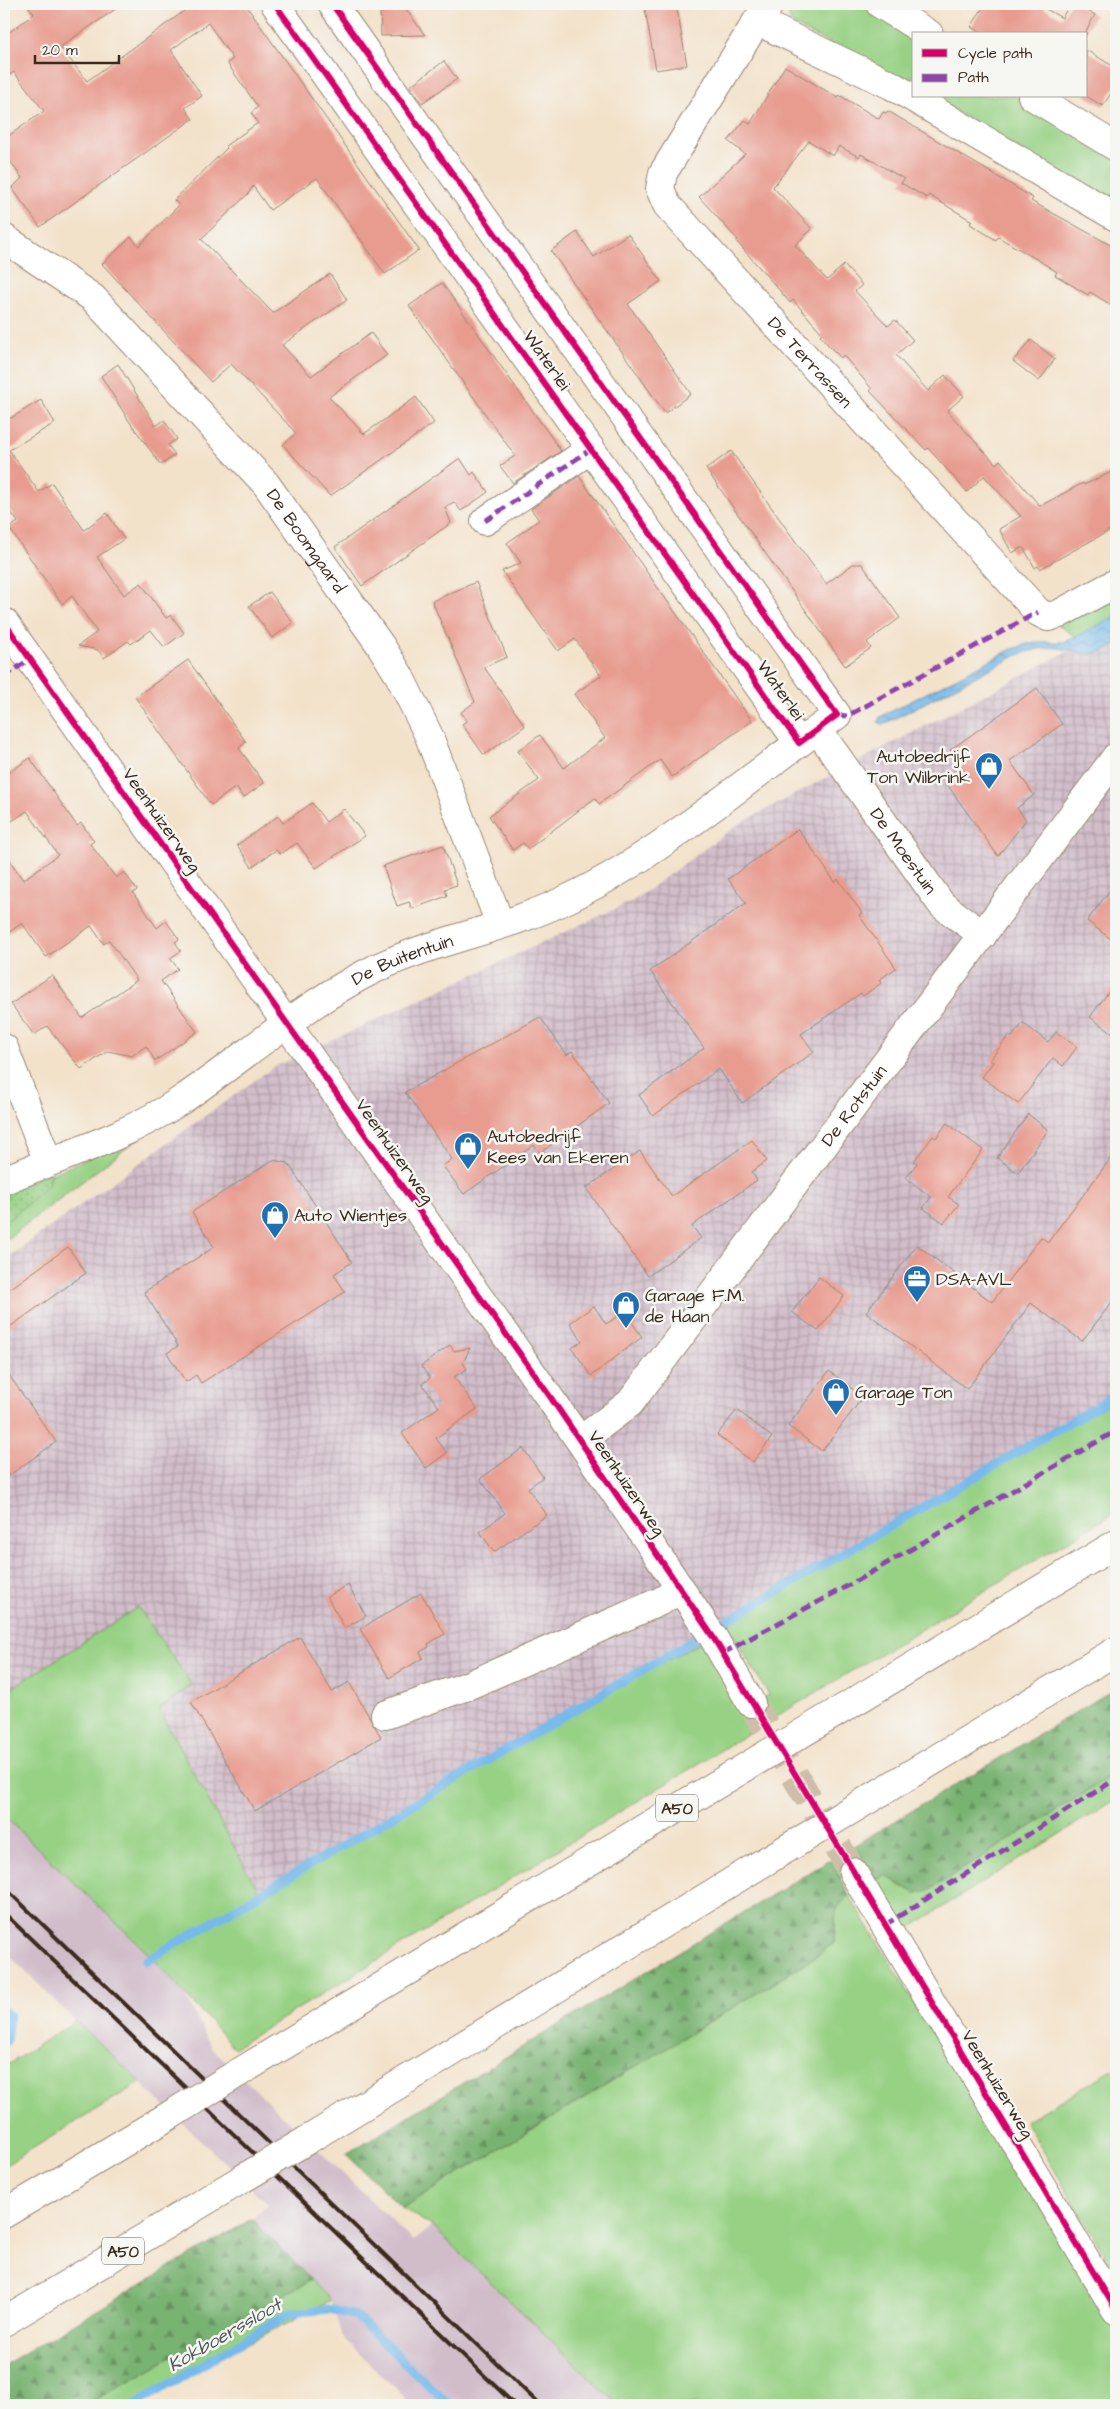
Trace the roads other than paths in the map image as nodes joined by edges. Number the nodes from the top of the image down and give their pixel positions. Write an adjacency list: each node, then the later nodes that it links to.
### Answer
1 (275, 4): 12 (main road, Waterlei)
2 (332, 4): 16 (main road, Waterlei)
3 (880, 4): 5 (main road)
4 (763, 12): 6 (main road, De Terrassen); 14 (main road, De Terrassen)
5 (926, 32)
6 (912, 97)
7 (913, 98): 10 (main road, De Terrassen)
8 (1035, 98): 9 (main road)
9 (1116, 148)
10 (1116, 217)
11 (4, 238): 18 (main road, De Boomgaard)
12 (591, 449): 13 (main road); 16 (main road, Waterlei)
13 (485, 521)
14 (1116, 583)
15 (4, 622): 20 (main road, Veenhuizerweg)
16 (809, 736): 18 (main road, De Buitentuin); 19 (main road, De Moestuin)
17 (1116, 758): 19 (main road, De Rotstuin)
18 (500, 924): 20 (main road, De Buitentuin)
19 (983, 935): 24 (main road, De Rotstuin)
20 (286, 1023): 22 (main road, De Buitentuin); 24 (main road, Veenhuizerweg)
21 (4, 1048): 22 (main road)
22 (48, 1162): 23 (main road, De Buitentuin)
23 (4, 1180)
24 (580, 1441): 26 (main road, Veenhuizerweg)
25 (1116, 1544): 31 (main road, A50, bridge)
26 (682, 1590): 28 (main road, Veenhuizerweg); 29 (main road)
27 (1116, 1651): 33 (main road, A50, bridge)
28 (751, 1703)
29 (385, 1715)
30 (853, 1872): 32 (main road, Veenhuizerweg)
31 (4, 2214)
32 (1116, 2310)
33 (4, 2322)

